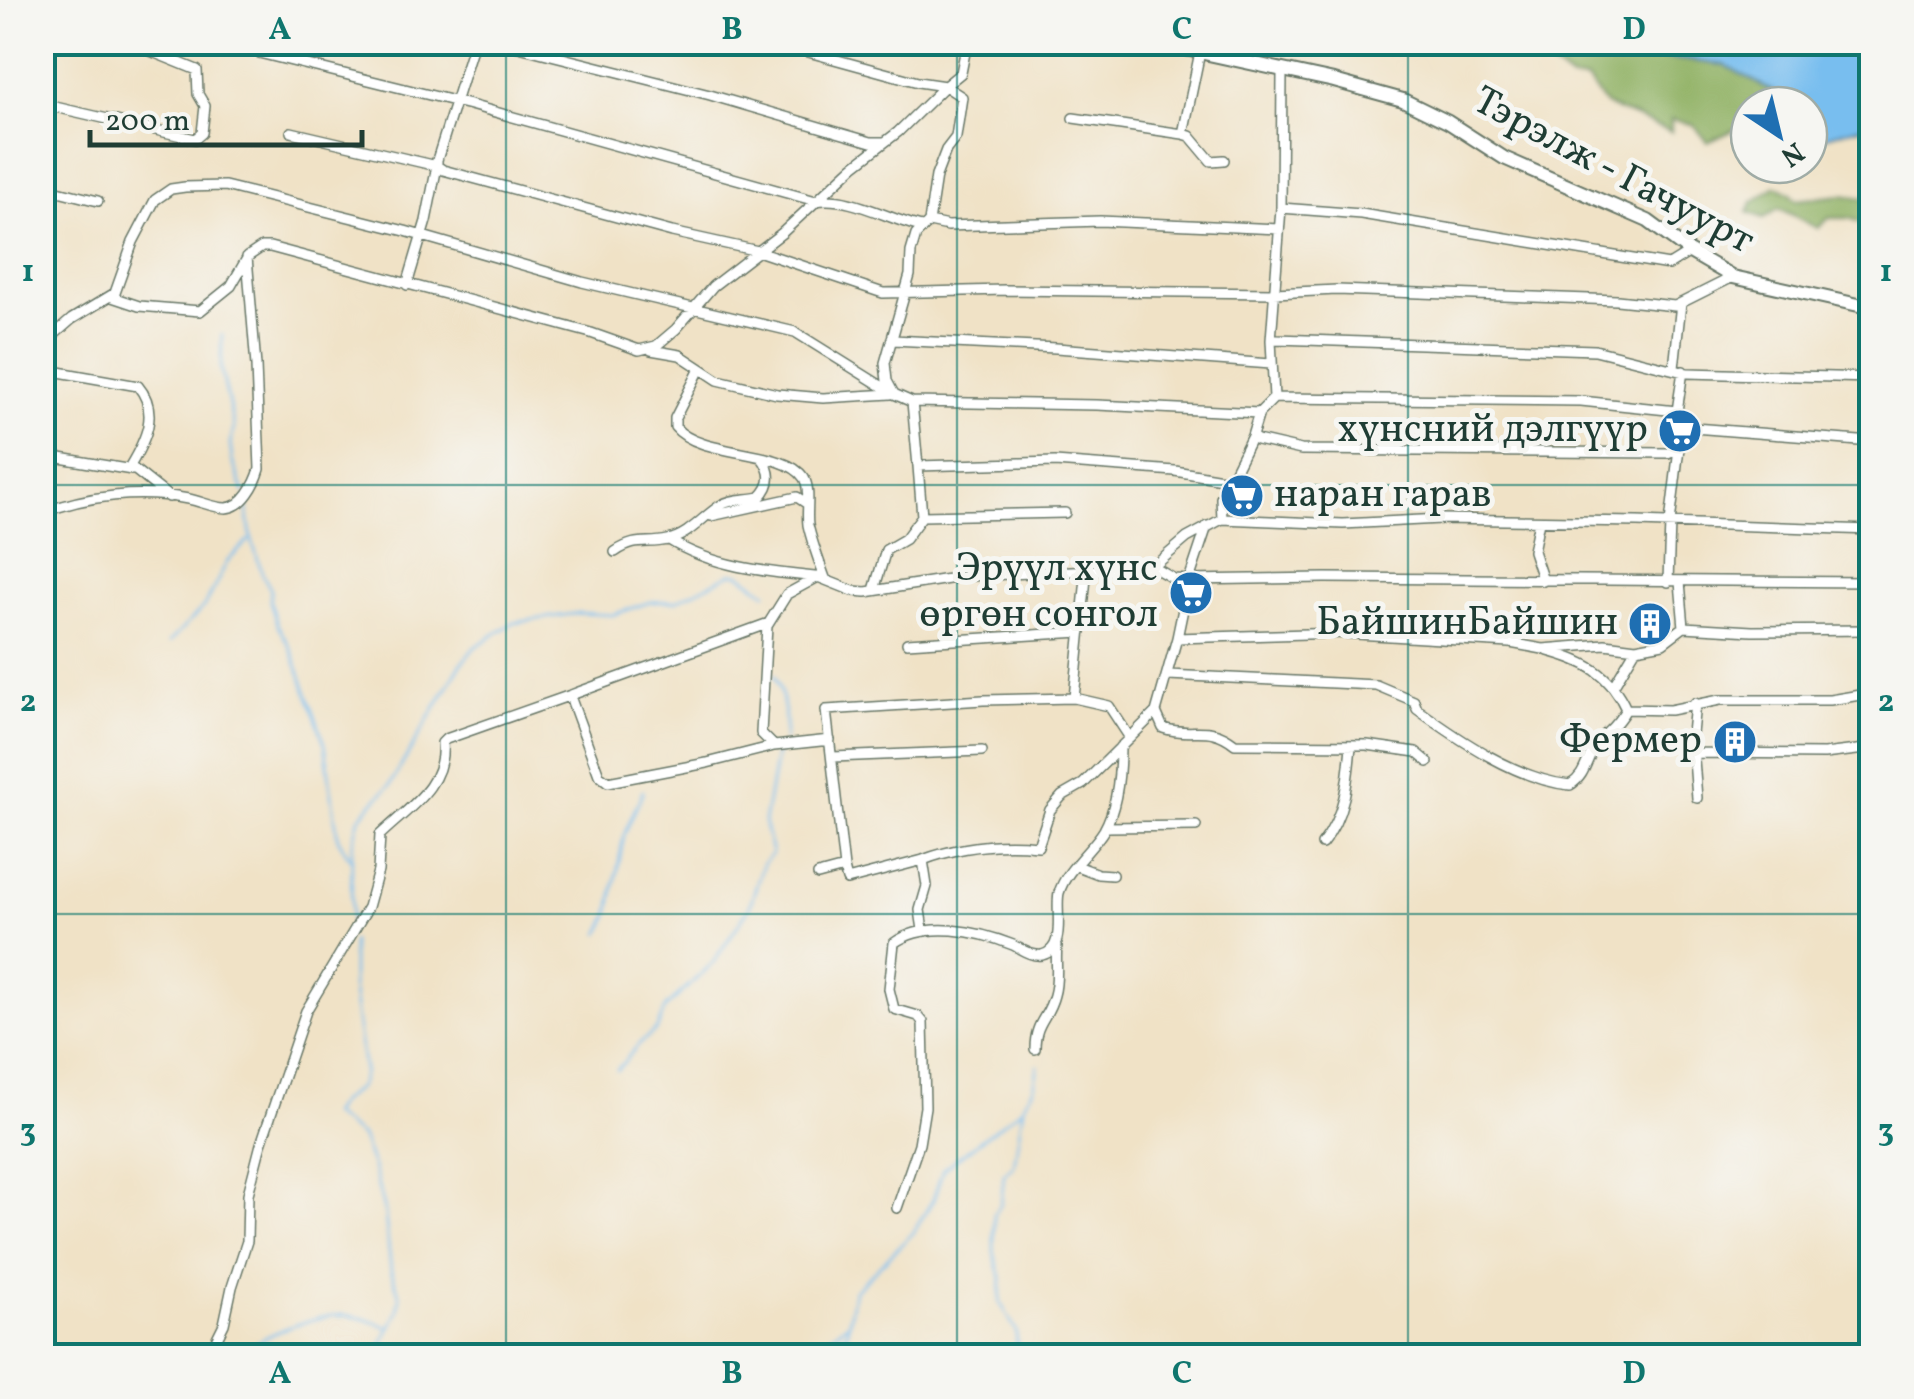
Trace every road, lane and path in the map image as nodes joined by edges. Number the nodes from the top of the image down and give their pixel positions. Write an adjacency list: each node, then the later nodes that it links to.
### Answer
1 (128, 42): 11 (street)
2 (474, 42): 12 (street)
3 (499, 42): 16 (street)
4 (772, 42): 10 (street)
5 (968, 42): 10 (street)
6 (1153, 42): 8 (main road, Тэрэлж - Гачуурт)
7 (258, 52): 12 (street)
8 (1200, 52): 9 (main road, Тэрэлж - Гачуурт); 15 (street)
9 (1282, 72): 22 (street); 27 (main road, Тэрэлж - Гачуурт)
10 (946, 86): 16 (street); 23 (street)
11 (42, 104)
12 (453, 104): 18 (street); 21 (street)
13 (1073, 118): 15 (street)
14 (291, 132): 18 (street)
15 (1183, 134): 17 (street)
16 (884, 142): 21 (street)
17 (1224, 160)
18 (437, 166): 25 (street); 26 (street)
19 (42, 187): 20 (street)
20 (98, 201)
21 (816, 202): 23 (street); 26 (street)
22 (1280, 208): 24 (street); 27 (street)
23 (925, 224): 24 (street); 32 (street)
24 (1279, 229): 31 (street)
25 (421, 236): 30 (street); 33 (street); 35 (street)
26 (758, 251): 32 (street); 35 (street)
27 (1690, 252): 29 (main road, Тэрэлж - Гачуурт)
28 (247, 257): 30 (street); 33 (street); 60 (street)
29 (1733, 277): 34 (street); 36 (main road, Тэрэлж - Гачуурт)
30 (407, 284): 39 (street)
31 (1274, 293): 32 (street); 34 (street); 38 (street)
32 (902, 294): 37 (street)
33 (112, 296): 40 (street)
34 (1681, 303): 44 (street)
35 (695, 307): 39 (street); 46 (street)
36 (1872, 308)
37 (893, 340): 41 (street); 46 (street)
38 (1271, 340): 41 (street); 44 (street)
39 (650, 349): 42 (street)
40 (42, 354)
41 (1272, 364): 47 (street)
42 (700, 369): 46 (street); 56 (street)
43 (42, 370): 58 (street)
44 (1678, 370): 45 (street); 49 (street)
45 (1872, 378)
46 (894, 394): 48 (street)
47 (1274, 398): 49 (street); 50 (street)
48 (912, 402): 50 (street); 57 (street)
49 (1678, 411): 51 (street)
50 (1260, 413): 52 (street)
51 (1682, 428): 53 (street); 54 (street)
52 (1252, 436): 54 (street); 59 (street)
53 (1872, 442)
54 (1680, 448): 68 (street)
55 (42, 455): 58 (street)
56 (762, 458): 61 (street); 65 (street)
57 (918, 466): 59 (street); 64 (street)
58 (132, 470): 60 (street)
59 (1228, 480): 66 (street)
60 (169, 496): 62 (street)
61 (806, 503): 65 (street); 75 (street)
62 (42, 513)
63 (1065, 513): 64 (street)
64 (922, 516): 81 (street)
65 (708, 517): 71 (street)
66 (1222, 519): 67 (street); 69 (street)
67 (1539, 521): 68 (street); 77 (street)
68 (1670, 523): 70 (street); 78 (street)
69 (1208, 526): 73 (street); 76 (street)
70 (1872, 530)
71 (668, 540): 72 (street); 75 (street)
72 (615, 552)
73 (1153, 567): 74 (street); 76 (street)
74 (1087, 568): 81 (street); 85 (street)
75 (822, 577): 81 (street); 82 (street)
76 (1189, 580): 77 (street); 86 (street)
77 (1543, 581): 78 (street)
78 (1668, 582): 79 (street)
79 (1680, 582): 80 (street); 83 (street)
80 (1872, 582)
81 (874, 590)
82 (769, 622): 93 (street); 100 (street)
83 (1684, 627): 84 (street); 88 (street)
84 (1872, 630)
85 (1080, 632): 87 (street); 94 (street)
86 (1178, 638): 89 (street); 90 (street)
87 (907, 644)
88 (1636, 648): 89 (street); 91 (street)
89 (1543, 649): 91 (street)
90 (1168, 675): 96 (street); 97 (street)
91 (1614, 685): 96 (street)
92 (1872, 693): 95 (street)
93 (571, 695): 100 (street); 121 (street)
94 (1074, 698): 98 (street); 99 (street)
95 (1696, 704): 96 (street); 105 (street)
96 (1626, 709)
97 (1156, 712): 98 (street); 101 (street)
98 (1130, 738): 102 (street)
99 (830, 740): 100 (street); 106 (street)
100 (774, 746)
101 (1351, 746): 107 (street); 111 (street)
102 (1120, 747): 110 (street); 112 (street)
103 (1865, 749): 105 (street)
104 (982, 752): 106 (street)
105 (1694, 753): 108 (street)
106 (833, 758): 114 (street)
107 (1428, 762)
108 (1697, 798)
109 (1196, 826): 110 (street)
110 (1106, 827): 113 (street)
111 (1322, 844)
112 (922, 860): 114 (street); 117 (street)
113 (1077, 866): 116 (street); 118 (street)
114 (844, 868): 115 (street)
115 (818, 875)
116 (1112, 875)
117 (923, 930): 118 (street); 120 (street)
118 (1057, 937): 119 (street)
119 (1035, 1049)
120 (897, 1208)
121 (208, 1356)

